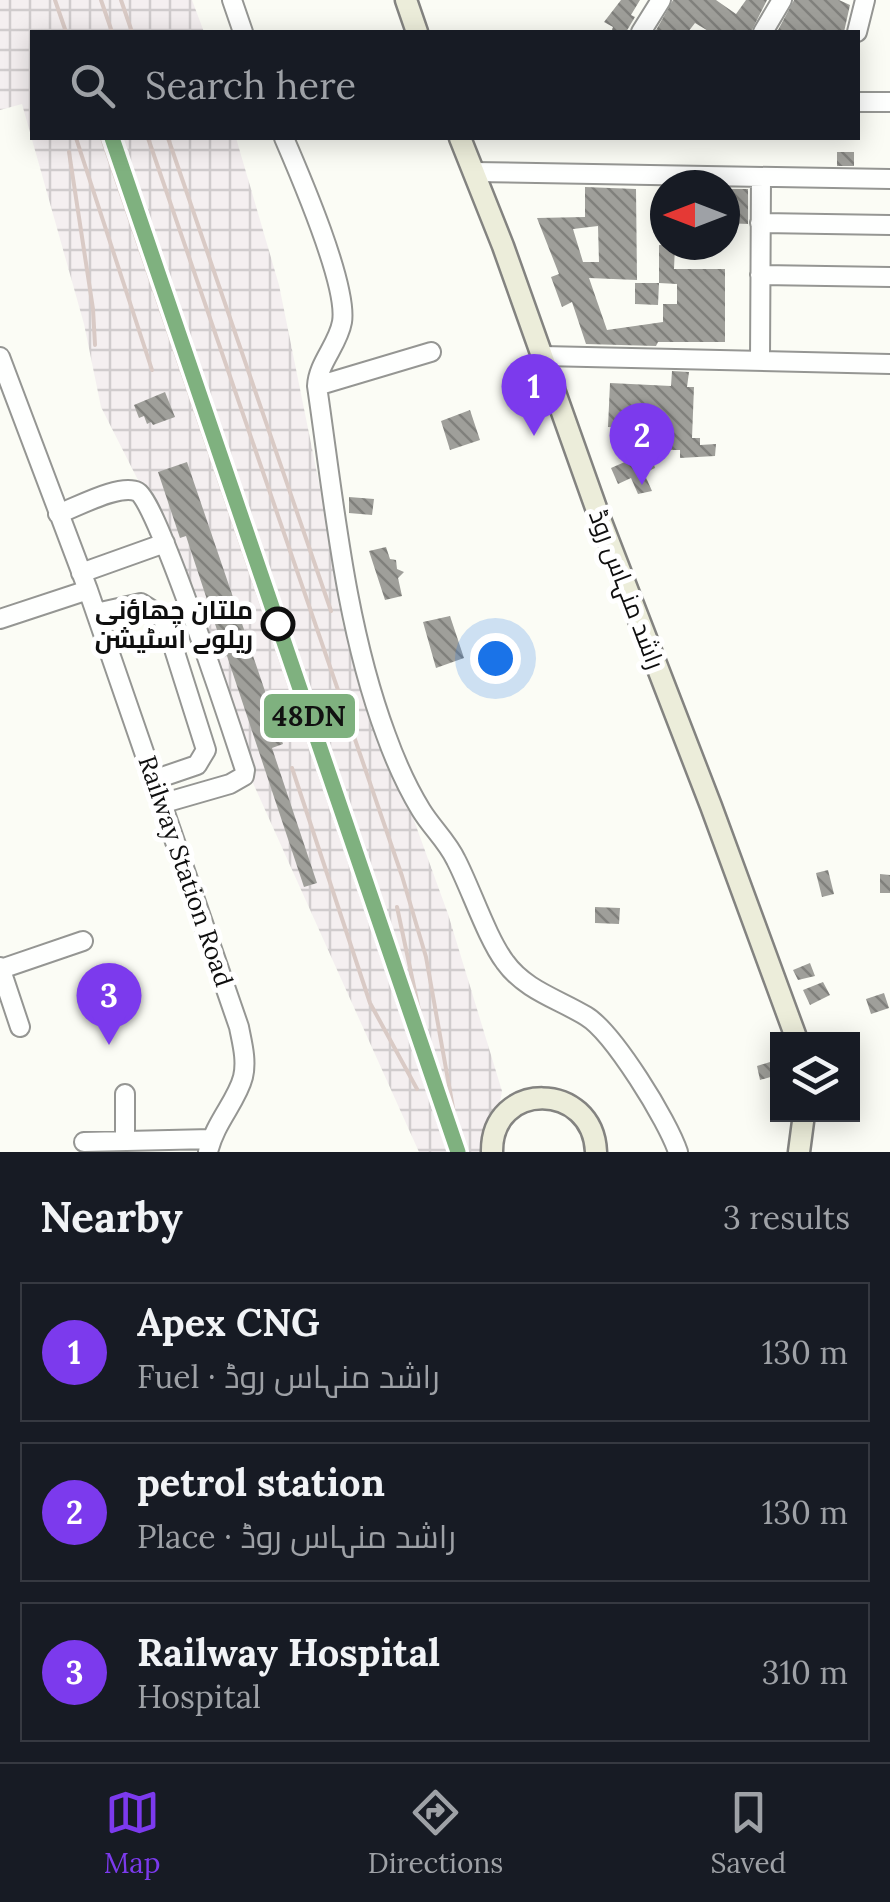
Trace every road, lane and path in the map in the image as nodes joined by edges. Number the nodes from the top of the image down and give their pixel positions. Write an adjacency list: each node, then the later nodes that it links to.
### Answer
1 (232, 0): 6 (street)
2 (406, 0): 7 (main road)
3 (661, 0): 8 (street)
4 (782, 0): 9 (street)
5 (865, 0): 10 (street)
6 (242, 30)
7 (417, 30)
8 (642, 30)
9 (764, 30)
10 (858, 30)
11 (860, 102): 12 (street)
12 (890, 102)
13 (285, 140): 27 (street)
14 (461, 140): 15 (main road, راشد منہاس روڈ)
15 (474, 172): 16 (street); 23 (main road, راشد منہاس روڈ)
16 (761, 177): 17 (street); 18 (street)
17 (890, 179)
18 (760, 223): 19 (street); 20 (street)
19 (890, 226)
20 (760, 274): 21 (street); 25 (street)
21 (890, 277)
22 (431, 352): 27 (street)
23 (543, 356): 25 (street); 38 (main road, راشد منہاس روڈ)
24 (0, 357): 28 (street, Railway Station Road)
25 (760, 360): 26 (street)
26 (890, 364)
27 (316, 386): 46 (street)
28 (58, 514): 29 (street); 30 (street, Railway Station Road)
29 (164, 543): 30 (street); 34 (street)
30 (85, 581): 31 (street, Railway Station Road); 32 (street)
31 (96, 613): 33 (street, Railway Station Road); 33 (street)
32 (0, 619)
33 (156, 780): 34 (street, Railway Station Road)
34 (164, 804): 43 (street, Railway Station Road)
35 (83, 941): 36 (street)
36 (0, 968): 37 (street)
37 (20, 1027)
38 (793, 1032)
39 (126, 1094): 42 (street)
40 (803, 1122): 47 (main road)
41 (84, 1142): 42 (street)
42 (126, 1142): 43 (street)
43 (209, 1146)
44 (492, 1152): 45 (main road)
45 (596, 1152)
46 (678, 1152)
47 (799, 1152)

